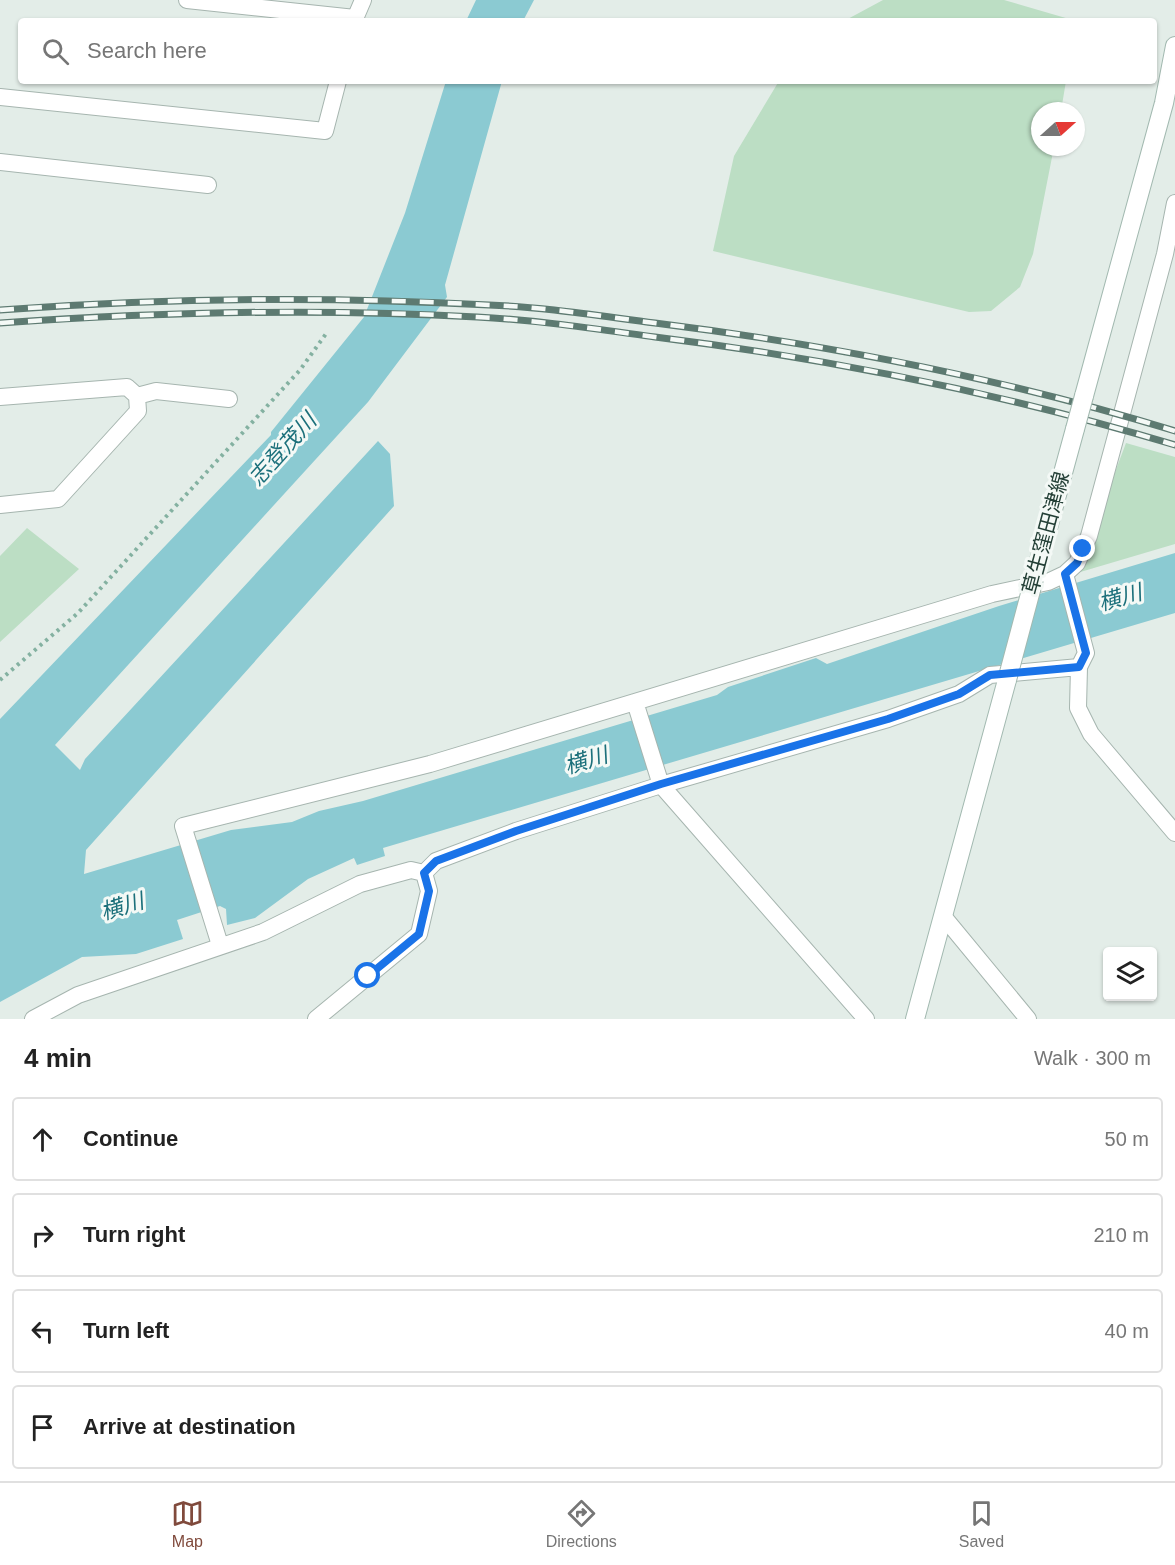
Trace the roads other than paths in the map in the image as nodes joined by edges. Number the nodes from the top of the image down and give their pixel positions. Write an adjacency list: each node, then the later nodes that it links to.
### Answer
1 (187, 0): 3 (street)
2 (363, 0): 4 (street)
3 (337, 18)
4 (355, 18)
5 (1175, 46): 21 (main road, 草生窪田津線, bridge)
6 (337, 84): 7 (street)
7 (0, 97)
8 (0, 162): 9 (street)
9 (208, 185)
10 (1175, 202): 15 (street)
11 (137, 396): 12 (street); 13 (street); 14 (street)
12 (0, 397)
13 (229, 399)
14 (0, 505)
15 (1066, 578): 16 (street); 17 (street)
16 (1083, 660): 18 (street); 19 (street)
17 (635, 702): 18 (street); 22 (street)
18 (661, 784): 20 (street); 25 (street)
19 (1175, 833)
20 (424, 873): 22 (street); 24 (street)
21 (943, 916): 26 (main road, 草生窪田津線); 27 (street)
22 (220, 945): 23 (street)
23 (33, 1019)
24 (316, 1019)
25 (866, 1019)
26 (915, 1019)
27 (1028, 1019)

